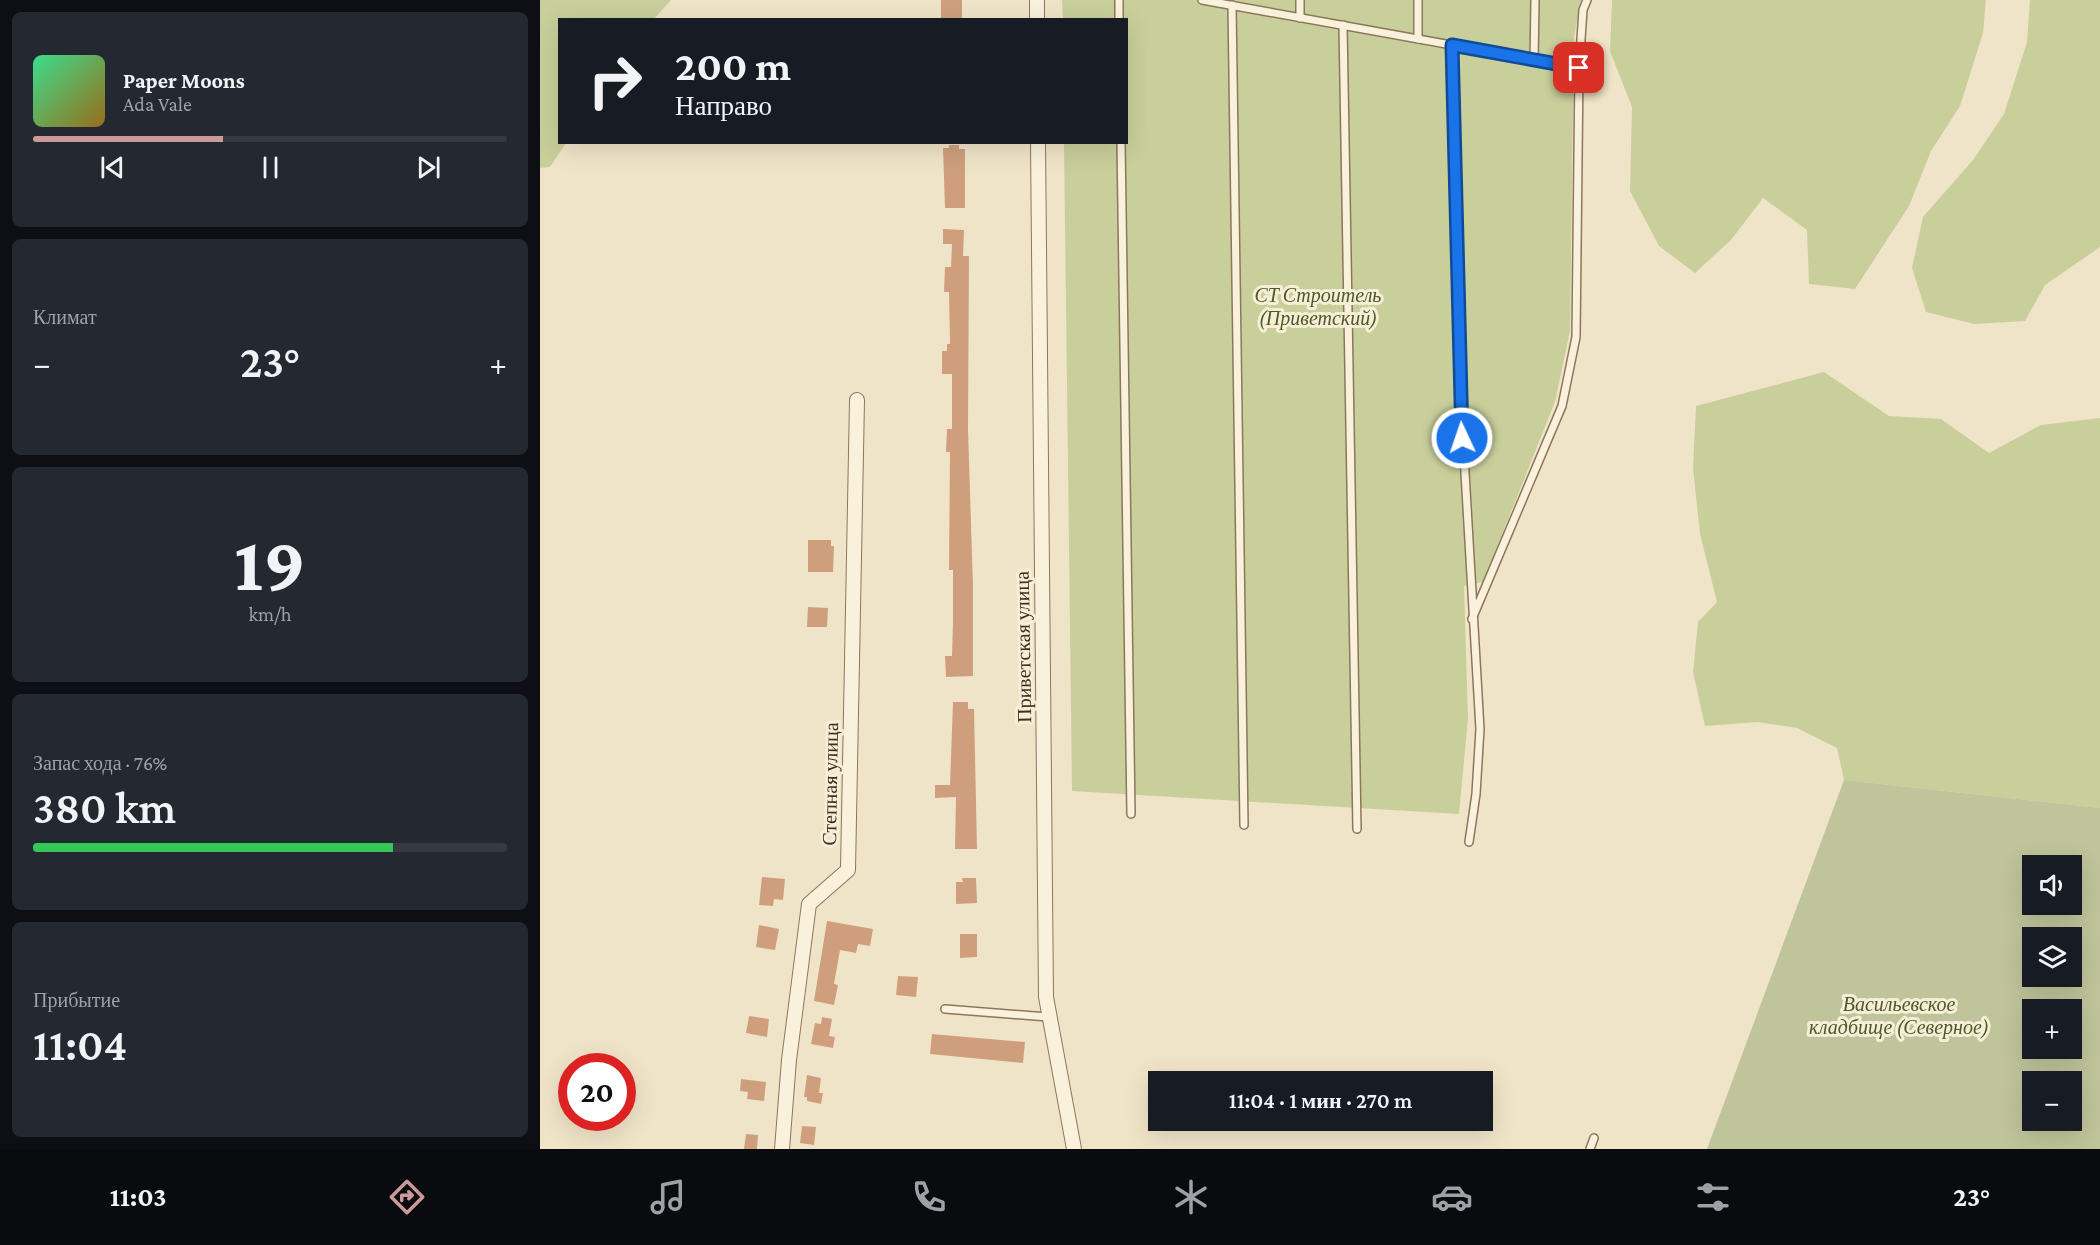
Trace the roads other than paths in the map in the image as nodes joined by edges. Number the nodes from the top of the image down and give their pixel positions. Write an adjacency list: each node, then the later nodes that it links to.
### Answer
1 (1037, 0): 9 (street)
2 (1119, 0): 10 (lane)
3 (1202, 0): 8 (lane)
4 (1300, 0): 11 (lane)
5 (1418, 0): 13 (lane)
6 (1535, 0): 15 (lane)
7 (1587, 0): 16 (lane)
8 (1232, 5): 11 (lane); 22 (lane)
9 (1037, 18)
10 (1119, 18)
11 (1300, 18): 12 (lane)
12 (1342, 25): 13 (lane); 23 (lane)
13 (1418, 39): 14 (lane)
14 (1452, 45): 15 (lane); 20 (lane)
15 (1534, 61): 16 (lane)
16 (1579, 68): 20 (lane)
17 (1038, 144): 26 (street, Приветская улица)
18 (1121, 144): 21 (lane)
19 (857, 400): 28 (street, Степная улица)
20 (1471, 621): 24 (lane)
21 (1131, 814)
22 (1244, 825)
23 (1357, 829)
24 (1470, 842)
25 (945, 1009): 26 (lane)
26 (1048, 1017): 29 (street, Приветская улица)
27 (1593, 1138): 30 (lane)
28 (782, 1149)
29 (1074, 1149)
30 (1590, 1149)

